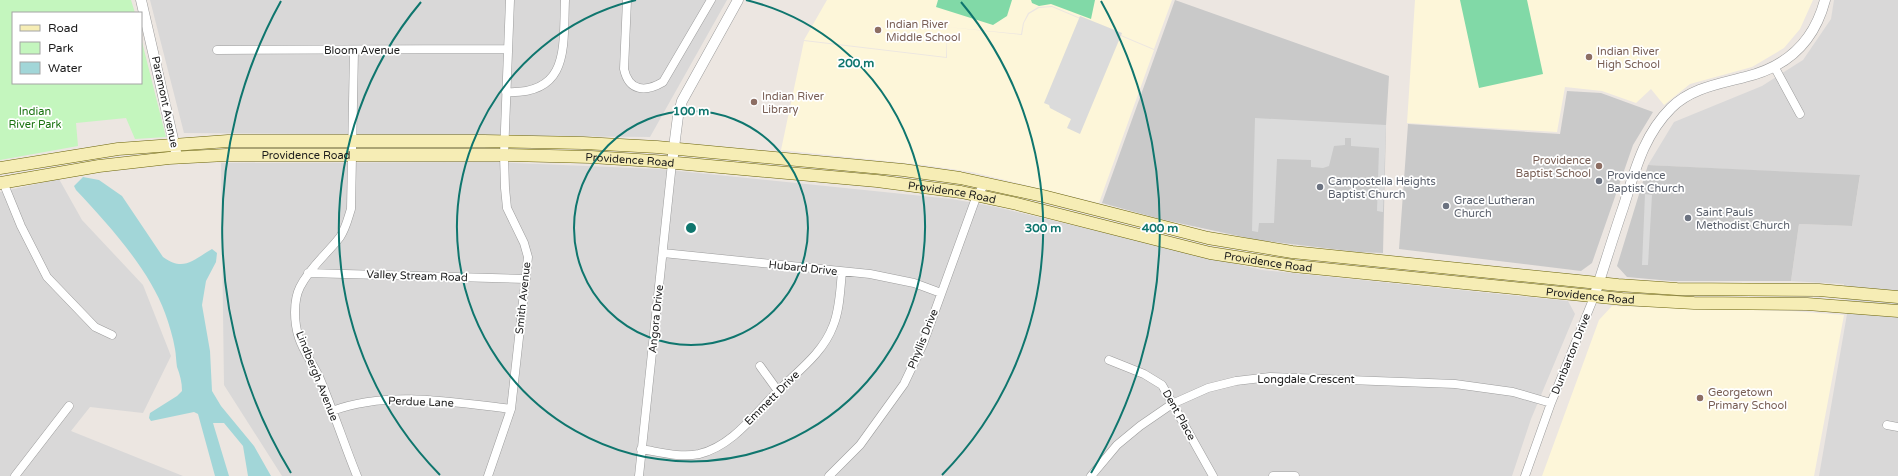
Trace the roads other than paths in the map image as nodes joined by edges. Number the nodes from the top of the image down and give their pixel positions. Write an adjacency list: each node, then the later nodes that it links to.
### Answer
1 (141, 0): 16 (street, Paramont Avenue)
2 (510, 0): 8 (street, Smith Avenue)
3 (565, 0): 12 (street)
4 (627, 0): 5 (street)
5 (711, 0)
6 (738, 0): 17 (street)
7 (1825, 0): 11 (street, Dunbarton Drive)
8 (508, 49): 10 (street, Bloom Avenue); 12 (street, Smith Avenue)
9 (217, 50): 10 (street, Bloom Avenue)
10 (354, 50): 14 (street, Lindbergh Avenue)
11 (1775, 68): 13 (street); 30 (street, Dunbarton Drive)
12 (506, 92): 15 (street, Smith Avenue)
13 (1800, 114)
14 (352, 140): 15 (main road, Providence Road); 16 (main road, Providence Road); 18 (street, Lindbergh Avenue)
15 (504, 141): 17 (main road, Providence Road); 19 (street, Smith Avenue)
16 (174, 144): 20 (street, Paramont Avenue); 22 (main road, Providence Road)
17 (673, 149): 21 (street); 24 (main road, Providence Road)
18 (352, 154): 19 (main road, Providence Road); 20 (main road, Providence Road); 28 (street, Lindbergh Avenue)
19 (504, 155): 21 (main road, Providence Road); 29 (street, Smith Avenue)
20 (177, 158): 23 (main road, Providence Road)
21 (672, 163): 25 (main road, Providence Road); 26 (street, Angora Drive)
22 (0, 168)
23 (1, 182): 35 (street)
24 (986, 183): 25 (street, Phyllis Drive); 30 (main road, Providence Road)
25 (977, 195): 31 (street, Phyllis Drive); 32 (main road, Providence Road)
26 (663, 253): 27 (street, Hubard Drive); 46 (street, Angora Drive)
27 (842, 272): 31 (street, Hubard Drive); 38 (street, Emmett Drive)
28 (308, 273): 29 (street, Valley Stream Road); 43 (street, Lindbergh Avenue)
29 (526, 279): 42 (street, Smith Avenue)
30 (1598, 283): 32 (street, Dunbarton Drive); 33 (main road, Providence Road)
31 (941, 293): 51 (street, Phyllis Drive)
32 (1594, 297): 34 (main road, Providence Road); 39 (street, Dunbarton Drive)
33 (1898, 297)
34 (1898, 311)
35 (112, 336)
36 (1109, 360): 40 (street, Dent Place)
37 (760, 366): 38 (street)
38 (778, 391): 46 (street, Emmett Drive)
39 (1551, 403): 40 (street, Longdale Crescent); 56 (street, Dunbarton Drive)
40 (1172, 404): 52 (street, Longdale Crescent); 53 (street, Dent Place)
41 (69, 406): 47 (street)
42 (510, 409): 43 (street, Perdue Lane); 49 (street, Smith Avenue)
43 (332, 411): 48 (street, Lindbergh Avenue)
44 (1887, 425): 45 (street)
45 (1898, 426)
46 (641, 449): 50 (street, Angora Drive)
47 (15, 476)
48 (357, 476)
49 (488, 476)
50 (639, 476)
51 (829, 476)
52 (1091, 476)
53 (1213, 476)
54 (1273, 476): 55 (street)
55 (1295, 476)
56 (1525, 476)

